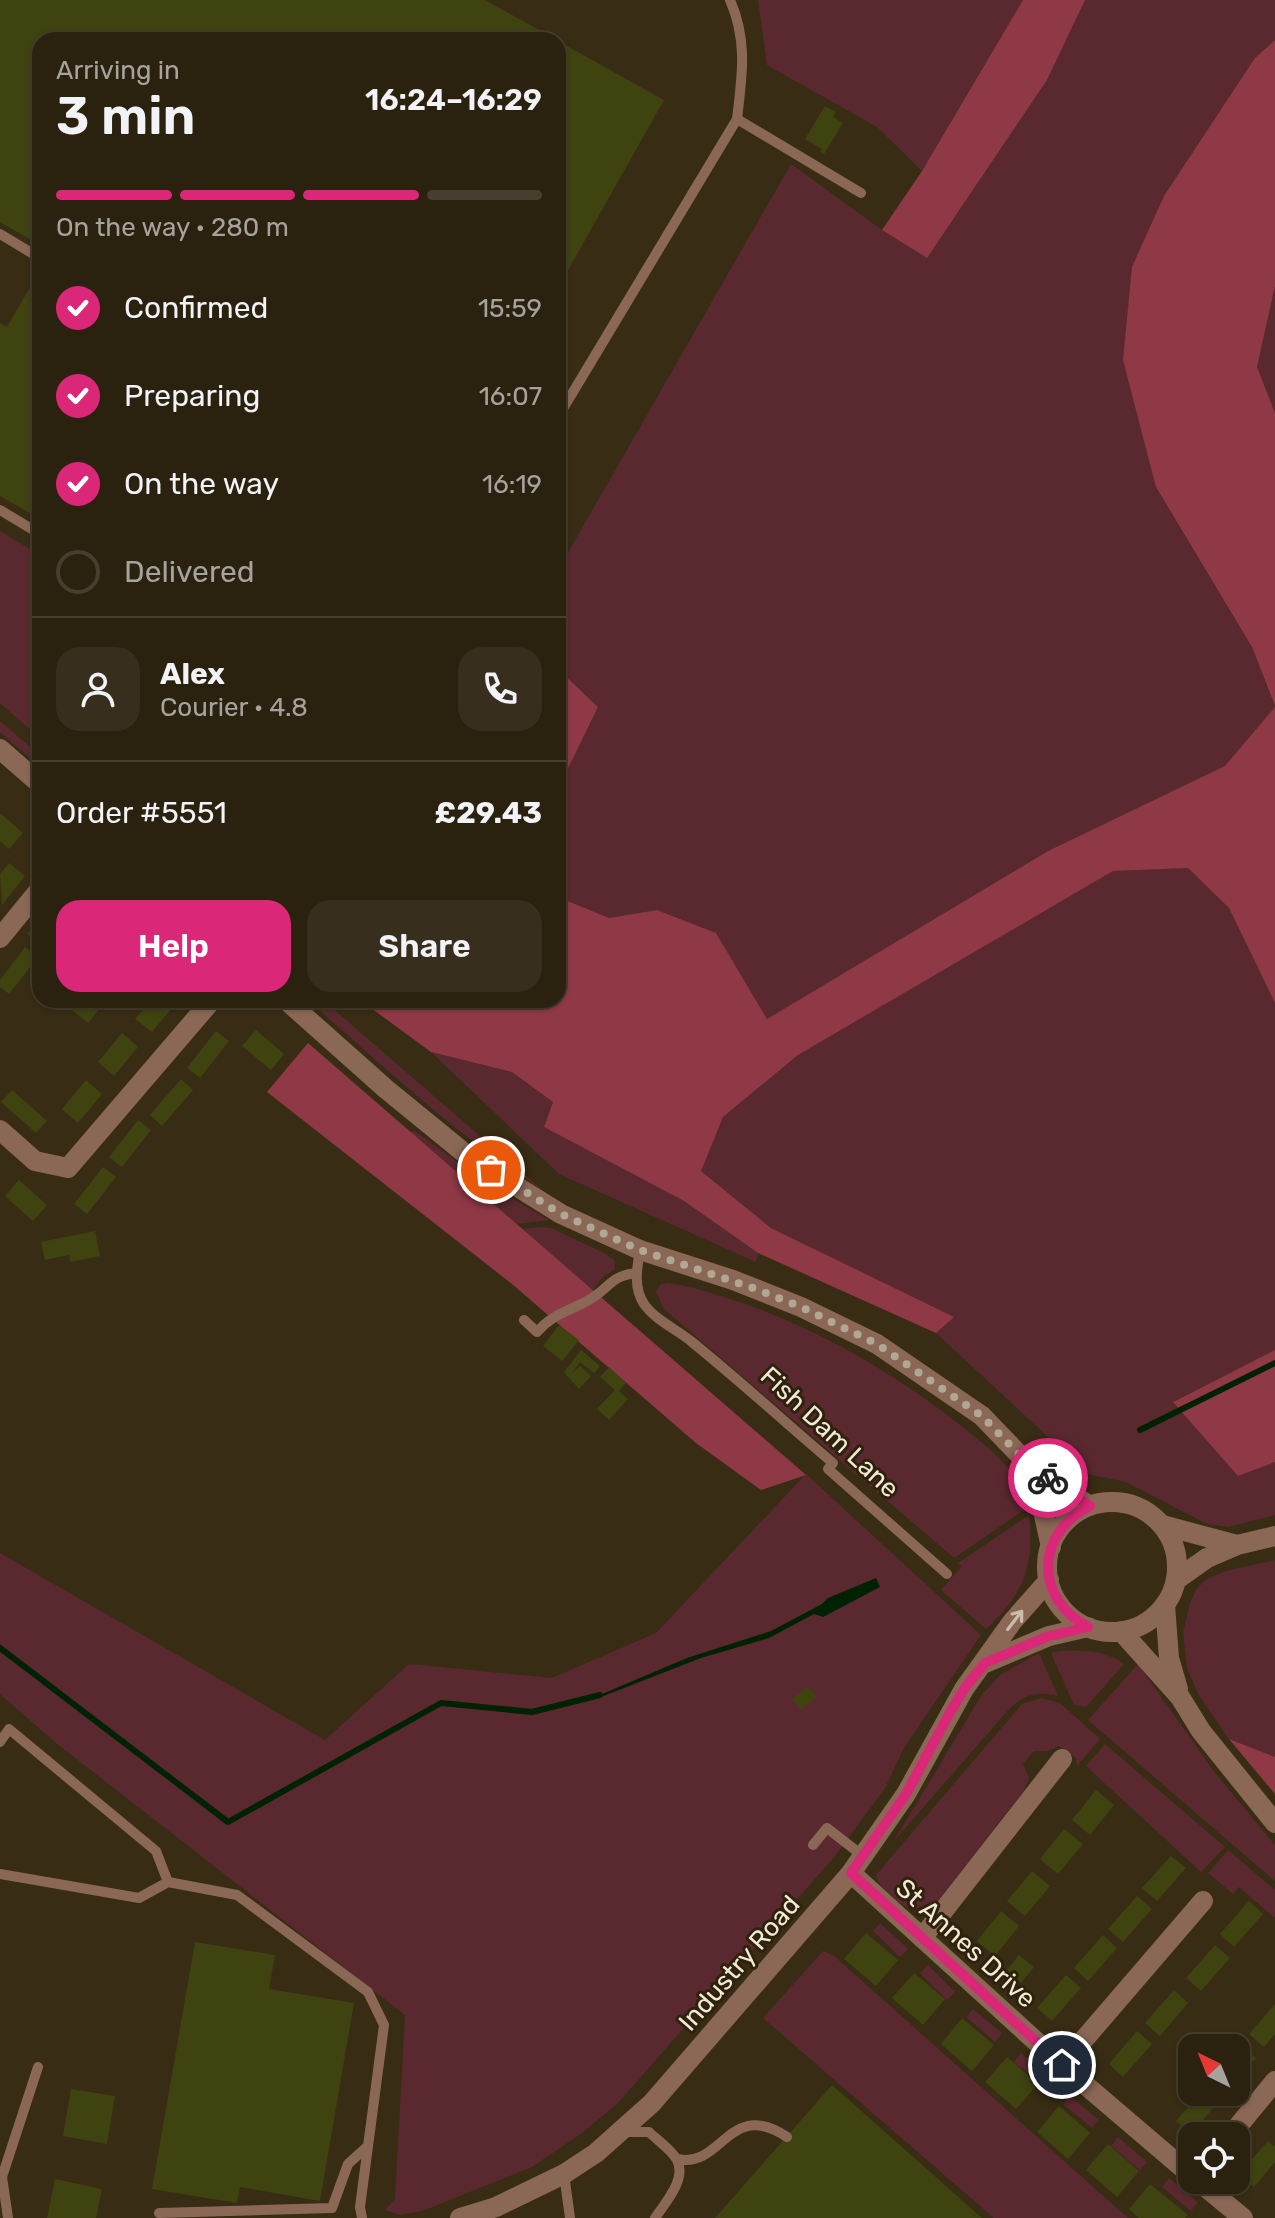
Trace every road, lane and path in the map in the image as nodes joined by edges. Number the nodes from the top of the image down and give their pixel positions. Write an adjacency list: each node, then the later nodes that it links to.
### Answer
1 (730, 0): 2 (lane)
2 (737, 119): 3 (lane); 6 (lane)
3 (861, 193)
4 (0, 234): 5 (lane)
5 (32, 253)
6 (566, 404)
7 (0, 510): 8 (lane)
8 (32, 529)
9 (0, 749): 10 (street)
10 (32, 777)
11 (32, 899): 12 (street)
12 (0, 938)
13 (205, 1008): 15 (street)
14 (295, 1008): 16 (street)
15 (0, 1130)
16 (640, 1250): 17 (lane); 19 (street)
17 (636, 1273): 18 (lane); 25 (lane, Fish Dam Lane)
18 (524, 1320)
19 (1034, 1470): 20 (street); 24 (street)
20 (1090, 1506): 21 (street); 24 (street)
21 (1162, 1525): 23 (street); 27 (street)
22 (1275, 1536): 23 (street)
23 (1237, 1545): 27 (street)
24 (1051, 1547): 26 (street)
25 (947, 1574)
26 (1049, 1580): 29 (street); 31 (street, Industry Road, one-way to 26)
27 (1176, 1580): 28 (street)
28 (1165, 1605): 30 (street); 32 (street)
29 (1088, 1627): 30 (street); 31 (street, Industry Road)
30 (1121, 1631): 32 (street)
31 (985, 1663): 37 (street, Industry Road)
32 (1180, 1697): 35 (street)
33 (0, 1742): 39 (lane)
34 (1050, 1765): 41 (street)
35 (1275, 1823)
36 (813, 1845): 37 (lane)
37 (857, 1864): 41 (street, St Annes Drive); 45 (street, Industry Road)
38 (0, 1874): 39 (lane)
39 (168, 1882): 50 (lane)
40 (1203, 1901): 42 (street)
41 (922, 1938): 42 (street, St Annes Drive)
42 (1062, 2065): 52 (street, St Annes Drive)
43 (38, 2067): 54 (lane)
44 (1275, 2081): 46 (street)
45 (652, 2103): 47 (street, Industry Road); 48 (lane)
46 (1241, 2122)
47 (623, 2132): 48 (lane); 53 (street, Industry Road)
48 (649, 2132): 51 (lane)
49 (787, 2137): 51 (lane)
50 (368, 2146): 56 (lane); 58 (lane)
51 (677, 2159): 61 (lane)
52 (1178, 2164)
53 (564, 2174): 59 (street, Industry Road); 60 (lane)
54 (1, 2177): 57 (lane)
55 (1214, 2194): 62 (street)
56 (159, 2213)
57 (8, 2218)
58 (362, 2218)
59 (460, 2218)
60 (570, 2218)
61 (655, 2218)
62 (1243, 2218)

